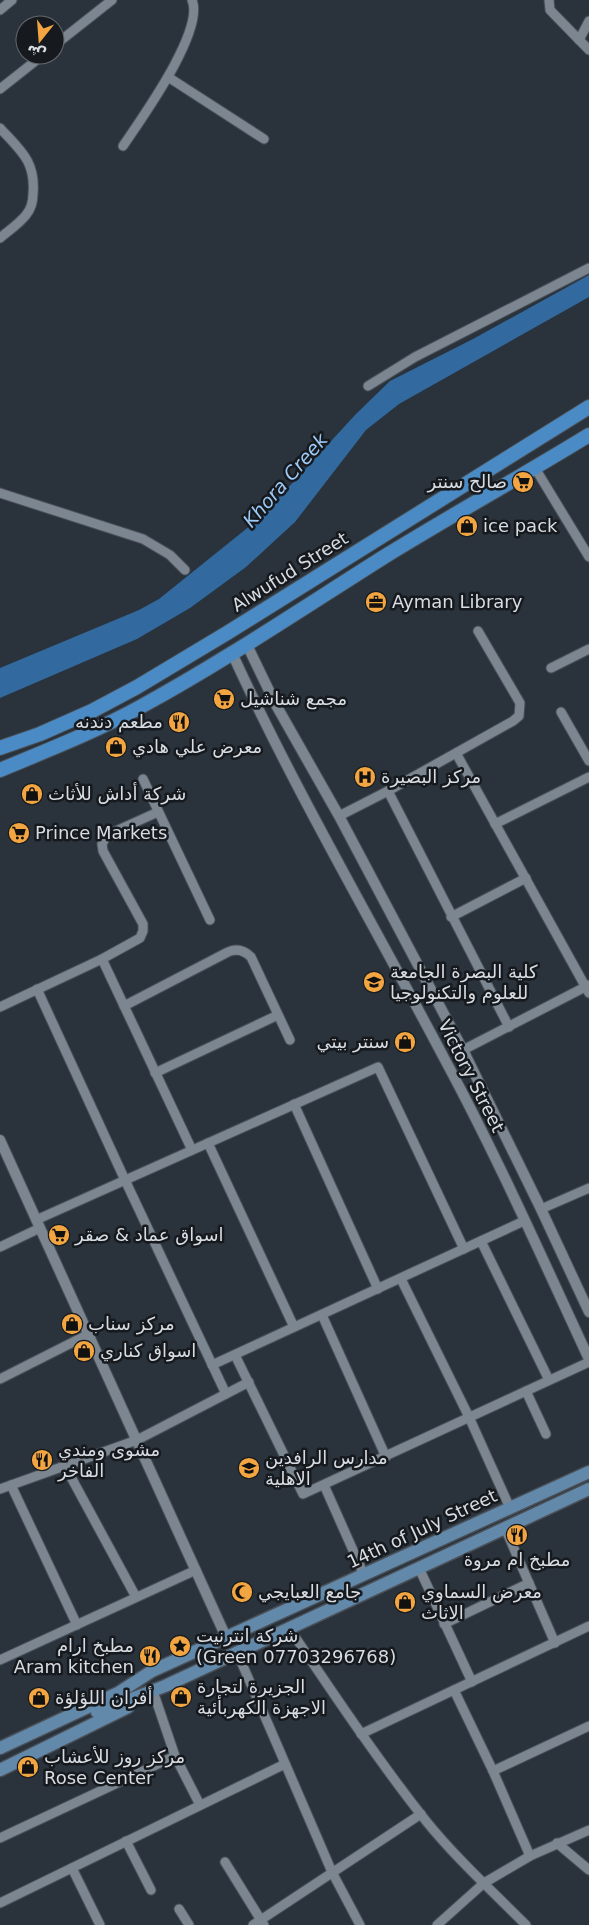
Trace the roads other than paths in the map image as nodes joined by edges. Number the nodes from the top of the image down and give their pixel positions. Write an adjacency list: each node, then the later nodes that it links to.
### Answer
1 (12, 0): 5 (street)
2 (112, 0): 7 (street)
3 (192, 0): 11 (street)
4 (549, 0): 8 (street)
5 (0, 10)
6 (589, 21): 8 (street)
7 (65, 37)
8 (579, 40): 9 (street)
9 (589, 50)
10 (30, 65): 12 (street)
11 (168, 77): 14 (street); 15 (street)
12 (0, 89)
13 (0, 128): 16 (street)
14 (264, 138)
15 (123, 146)
16 (0, 238)
17 (589, 268): 18 (street)
18 (368, 386)
19 (589, 407): 33 (main road, Alwufud Street)
20 (589, 435): 21 (main road)
21 (535, 468): 23 (street); 26 (main road)
22 (0, 494): 24 (street)
23 (589, 557)
24 (185, 570)
25 (478, 631): 34 (street)
26 (247, 645): 28 (main road); 30 (street, Victory Street)
27 (589, 649): 29 (street)
28 (232, 653): 32 (street, Victory Street); 36 (main road)
29 (551, 668)
30 (276, 705): 32 (street); 41 (street, Victory Street)
31 (561, 712): 35 (street)
32 (260, 714): 63 (street, Victory Street)
33 (0, 748)
34 (456, 753): 39 (street); 42 (street)
35 (589, 761)
36 (0, 770)
37 (589, 776): 42 (street)
38 (143, 779): 40 (street)
39 (388, 792): 41 (street); 44 (street)
40 (158, 812): 45 (street); 46 (street)
41 (338, 816): 54 (street, Victory Street)
42 (496, 824): 43 (street)
43 (526, 878): 44 (street); 48 (street)
44 (451, 917): 52 (street)
45 (210, 920)
46 (102, 959): 47 (street); 49 (street)
47 (37, 989): 50 (street); 60 (street)
48 (588, 989): 52 (street)
49 (124, 1006): 51 (street); 55 (street)
50 (0, 1007)
51 (278, 1015): 53 (street); 55 (street)
52 (509, 1027): 54 (street)
53 (290, 1040)
54 (463, 1050): 62 (street, Victory Street)
55 (155, 1073): 59 (street)
56 (294, 1104): 58 (street); 67 (street); 69 (street)
57 (0, 1140): 64 (street)
58 (208, 1143): 59 (street); 72 (street)
59 (192, 1150): 60 (street)
60 (125, 1180): 64 (street); 76 (street)
61 (589, 1188): 62 (street)
62 (541, 1209): 70 (street, Victory Street)
63 (524, 1221): 65 (street); 75 (street, Victory Street)
64 (38, 1224): 66 (street); 73 (street)
65 (481, 1241): 67 (street); 78 (street)
66 (0, 1247)
67 (464, 1249): 68 (street)
68 (401, 1279): 69 (street); 82 (street)
69 (378, 1289): 71 (street)
70 (589, 1312)
71 (322, 1315): 72 (street); 85 (street)
72 (294, 1327): 74 (street)
73 (88, 1334): 77 (street); 84 (street)
74 (235, 1355): 76 (street); 79 (street)
75 (589, 1360): 78 (street)
76 (212, 1365): 81 (street)
77 (0, 1379)
78 (549, 1380): 80 (street)
79 (249, 1382): 81 (street); 89 (street)
80 (526, 1391): 82 (street); 83 (street)
81 (226, 1394): 84 (street)
82 (469, 1417): 85 (street); 92 (street)
83 (546, 1434)
84 (137, 1440): 86 (street); 95 (street)
85 (386, 1457): 89 (street)
86 (65, 1466): 88 (street); 98 (street)
87 (589, 1472): 92 (main road, 14th of July Street)
88 (11, 1485): 90 (street); 100 (street)
89 (324, 1485): 96 (street)
90 (0, 1488)
91 (589, 1489): 93 (main road, 14th of July Street)
92 (510, 1508): 96 (main road, 14th of July Street)
93 (505, 1528): 94 (main road, 14th of July Street); 97 (street)
94 (419, 1568): 99 (street); 102 (main road, 14th of July Street)
95 (196, 1570): 98 (street); 103 (street)
96 (364, 1575): 103 (main road, 14th of July Street)
97 (528, 1583): 99 (street); 104 (street)
98 (136, 1597): 100 (street)
99 (444, 1624): 108 (street)
100 (77, 1625): 106 (street)
101 (589, 1626): 104 (street)
102 (289, 1628): 105 (main road, 14th of July Street); 114 (street)
103 (226, 1637): 107 (main road, 14th of July Street)
104 (555, 1643): 108 (street)
105 (237, 1652): 109 (main road, 14th of July Street); 119 (street)
106 (1, 1656)
107 (152, 1671): 112 (main road, 14th of July Street); 115 (main road)
108 (472, 1682): 110 (street)
109 (165, 1686): 111 (main road); 112 (main road, 14th of July Street)
110 (454, 1690): 114 (street); 121 (street)
111 (154, 1694): 117 (street); 120 (main road)
112 (107, 1703): 116 (main road, 14th of July Street); 118 (main road, 14th of July Street)
113 (589, 1726): 121 (street)
114 (361, 1734): 123 (street)
115 (0, 1741)
116 (0, 1748)
117 (176, 1756): 122 (street); 125 (street)
118 (0, 1758)
119 (285, 1764): 122 (street); 132 (street)
120 (0, 1770)
121 (493, 1771): 128 (street)
122 (200, 1805): 126 (street)
123 (421, 1814): 132 (street); 133 (street)
124 (589, 1830): 127 (street)
125 (0, 1838)
126 (126, 1841): 130 (street); 134 (street)
127 (557, 1843): 128 (street); 131 (street)
128 (530, 1856): 133 (street)
129 (225, 1862): 137 (street)
130 (72, 1868): 135 (street); 138 (street)
131 (589, 1870)
132 (332, 1872): 137 (street); 140 (street)
133 (484, 1883): 141 (street); 142 (street)
134 (152, 1890)
135 (0, 1903)
136 (179, 1909): 139 (street)
137 (259, 1923)
138 (100, 1925)
139 (190, 1925)
140 (360, 1925)
141 (436, 1925)
142 (526, 1925)

